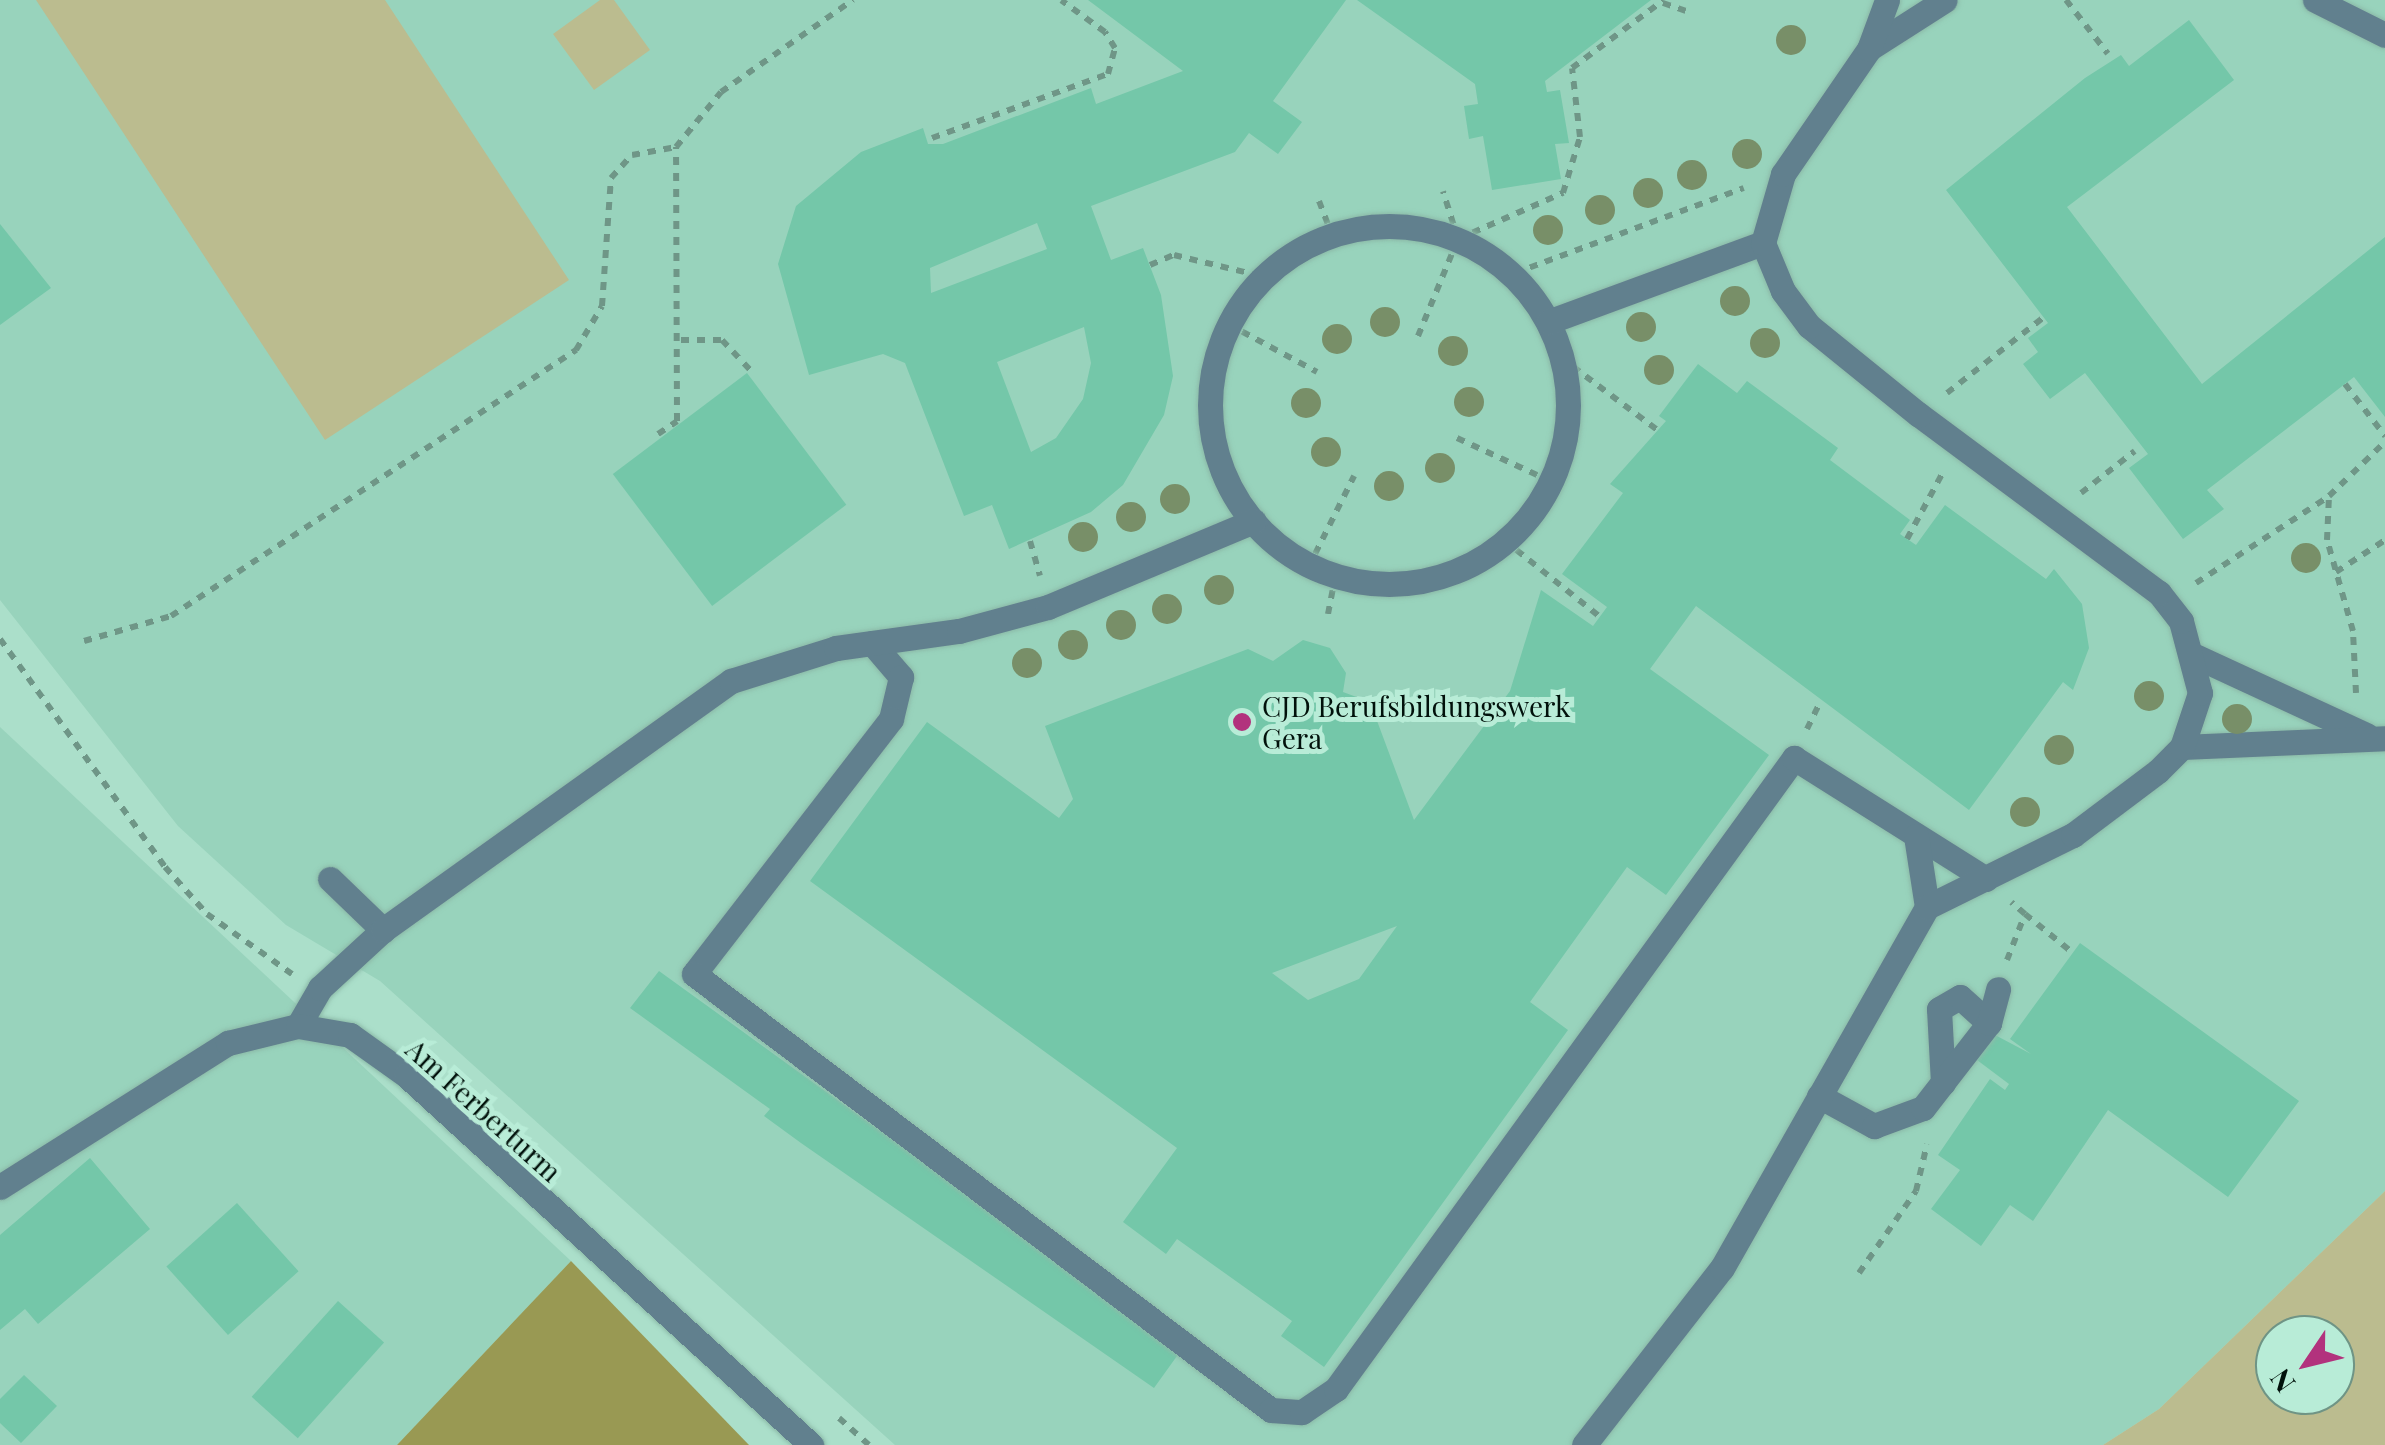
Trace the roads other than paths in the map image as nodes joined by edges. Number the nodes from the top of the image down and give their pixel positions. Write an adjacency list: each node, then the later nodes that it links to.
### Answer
1 (1887, 0): 5 (street)
2 (1944, 0): 5 (street)
3 (2316, 0): 4 (street)
4 (2385, 35)
5 (1869, 49): 6 (street)
6 (1763, 243): 7 (street); 10 (street)
7 (1548, 322): 8 (street); 8 (street)
8 (1254, 522): 9 (street)
9 (872, 643): 13 (street); 17 (street)
10 (2194, 656): 11 (street); 12 (street)
11 (2370, 735): 12 (street)
12 (2182, 748): 15 (street)
13 (1916, 836): 15 (street); 16 (street)
14 (330, 880): 17 (street)
15 (1986, 880): 16 (street)
16 (1927, 907): 22 (street)
17 (383, 930): 20 (street)
18 (1999, 983): 19 (street)
19 (1989, 1022): 21 (street); 21 (street)
20 (298, 1026): 23 (street, Am Ferberturm); 24 (street, Am Ferberturm)
21 (1942, 1084): 22 (street)
22 (1819, 1096): 25 (street)
23 (7, 1182)
24 (811, 1445)
25 (1584, 1445)

